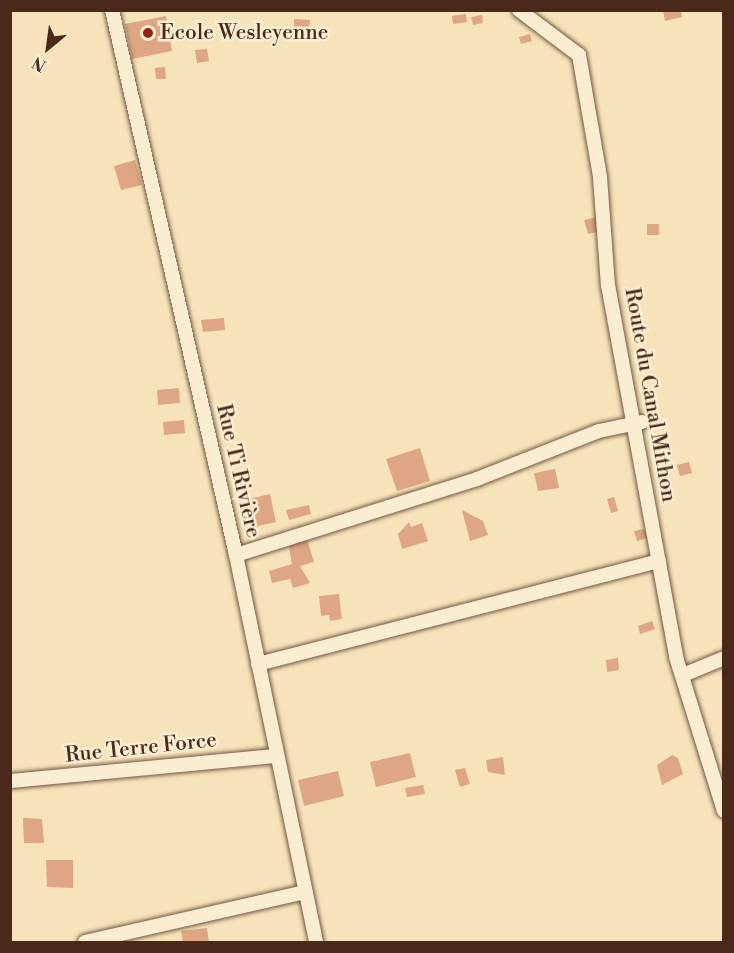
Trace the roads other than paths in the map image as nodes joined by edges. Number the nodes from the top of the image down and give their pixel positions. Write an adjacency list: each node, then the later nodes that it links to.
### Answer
1 (112, 10): 4 (street, Rue Ti Rivière)
2 (519, 10): 3 (street, Route du Canal Mithon)
3 (638, 423): 4 (street); 5 (street, Route du Canal Mithon)
4 (236, 555): 7 (street, Rue Ti Rivière)
5 (659, 561): 7 (street); 8 (street, Route du Canal Mithon)
6 (723, 658): 8 (street)
7 (258, 664): 9 (street, Rue Ti Rivière)
8 (683, 675): 11 (street, Route du Canal Mithon)
9 (276, 756): 10 (street, Rue Terre Force); 12 (street, Rue Ti Rivière)
10 (10, 781)
11 (723, 811)
12 (305, 892): 13 (street); 14 (street, Rue Ti Rivière)
13 (85, 942)
14 (316, 942)

